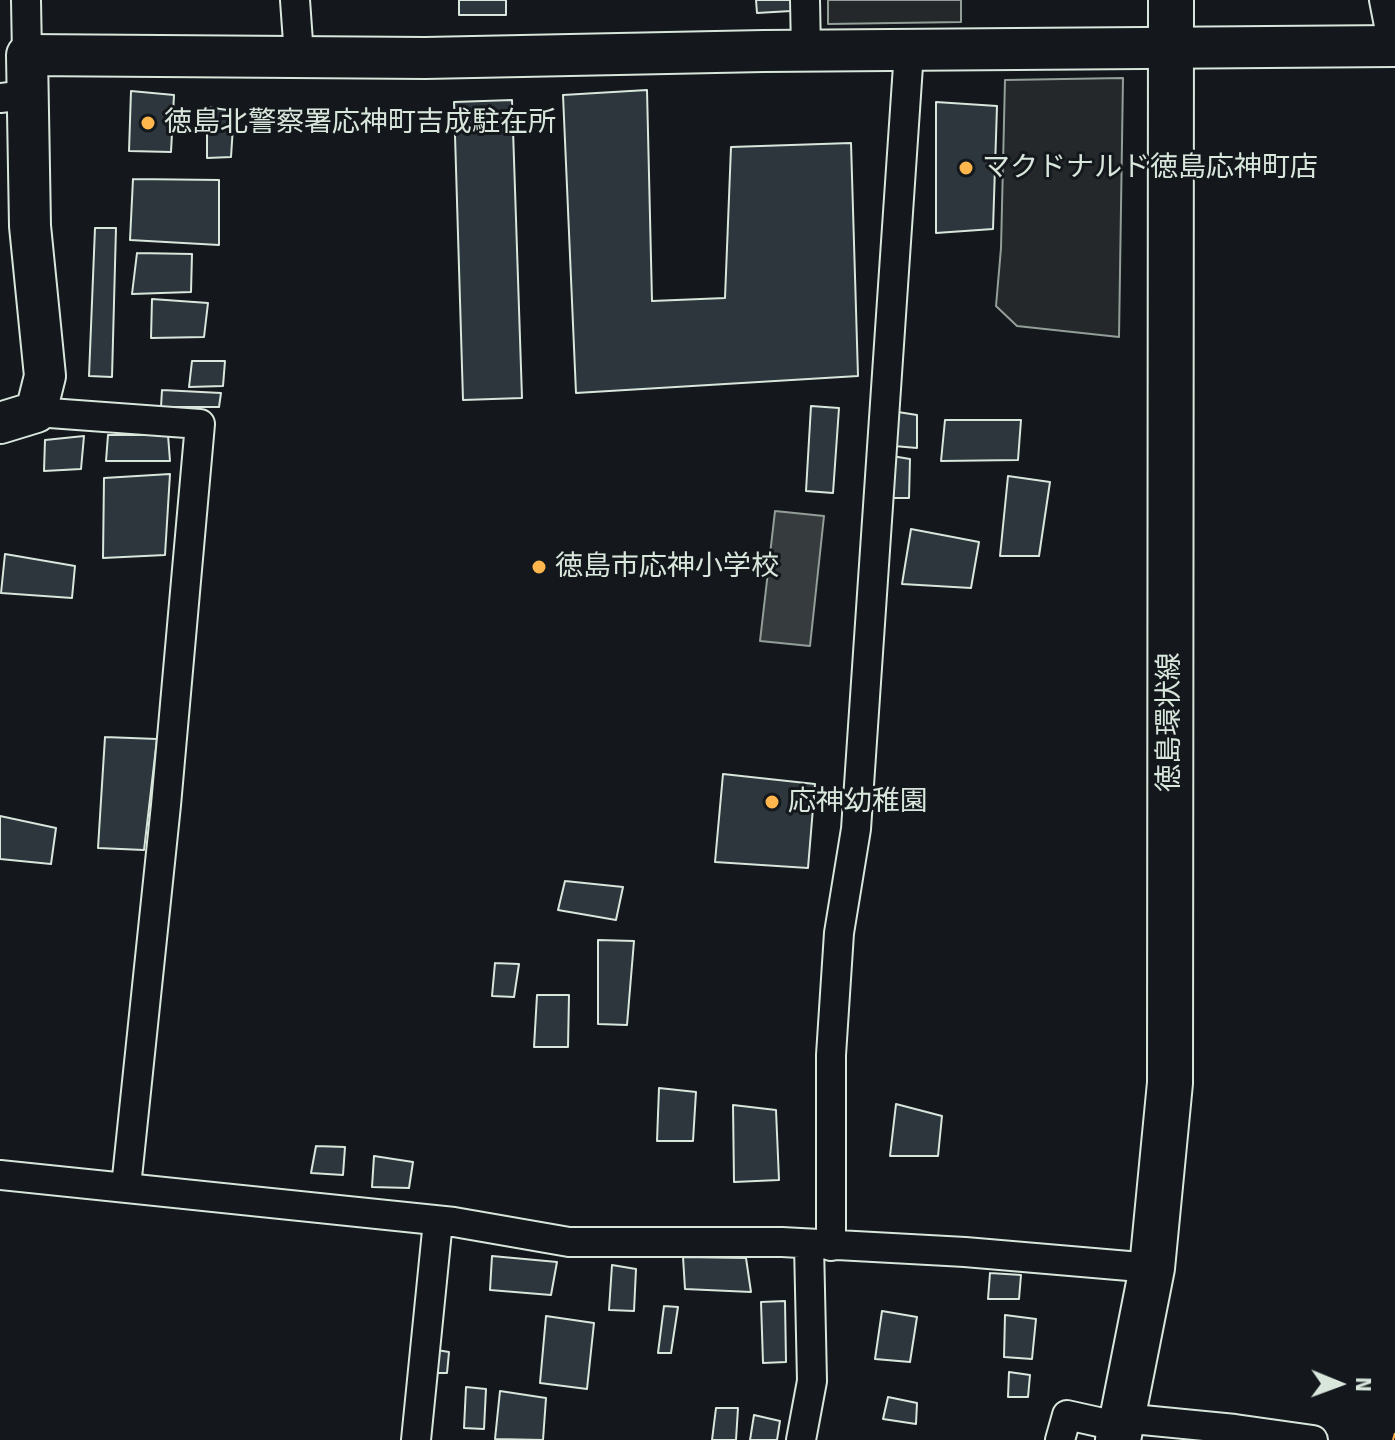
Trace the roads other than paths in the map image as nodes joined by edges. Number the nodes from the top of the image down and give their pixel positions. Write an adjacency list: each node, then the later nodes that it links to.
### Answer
1 (26, 0): 10 (street)
2 (295, 0): 11 (street)
3 (805, 0): 8 (street)
4 (1171, 0): 7 (main road, 徳島環状線)
5 (1384, 0): 6 (street)
6 (1394, 46): 7 (street)
7 (1171, 48): 9 (street); 18 (main road, 徳島環状線)
8 (806, 51): 9 (street); 11 (street)
9 (909, 51): 17 (street)
10 (27, 55): 11 (street); 12 (street)
11 (299, 56)
12 (13, 96): 13 (street)
13 (18, 417): 15 (street)
14 (0, 1175): 15 (street)
15 (126, 1187): 16 (street)
16 (438, 1221): 17 (street); 21 (street)
17 (820, 1246): 18 (street); 22 (street)
18 (1152, 1268): 19 (main road, 徳島環状線)
19 (1120, 1428): 20 (street); 23 (street)
20 (1171, 1434): 24 (street)
21 (416, 1440)
22 (801, 1440)
23 (1060, 1440)
24 (1313, 1440)

